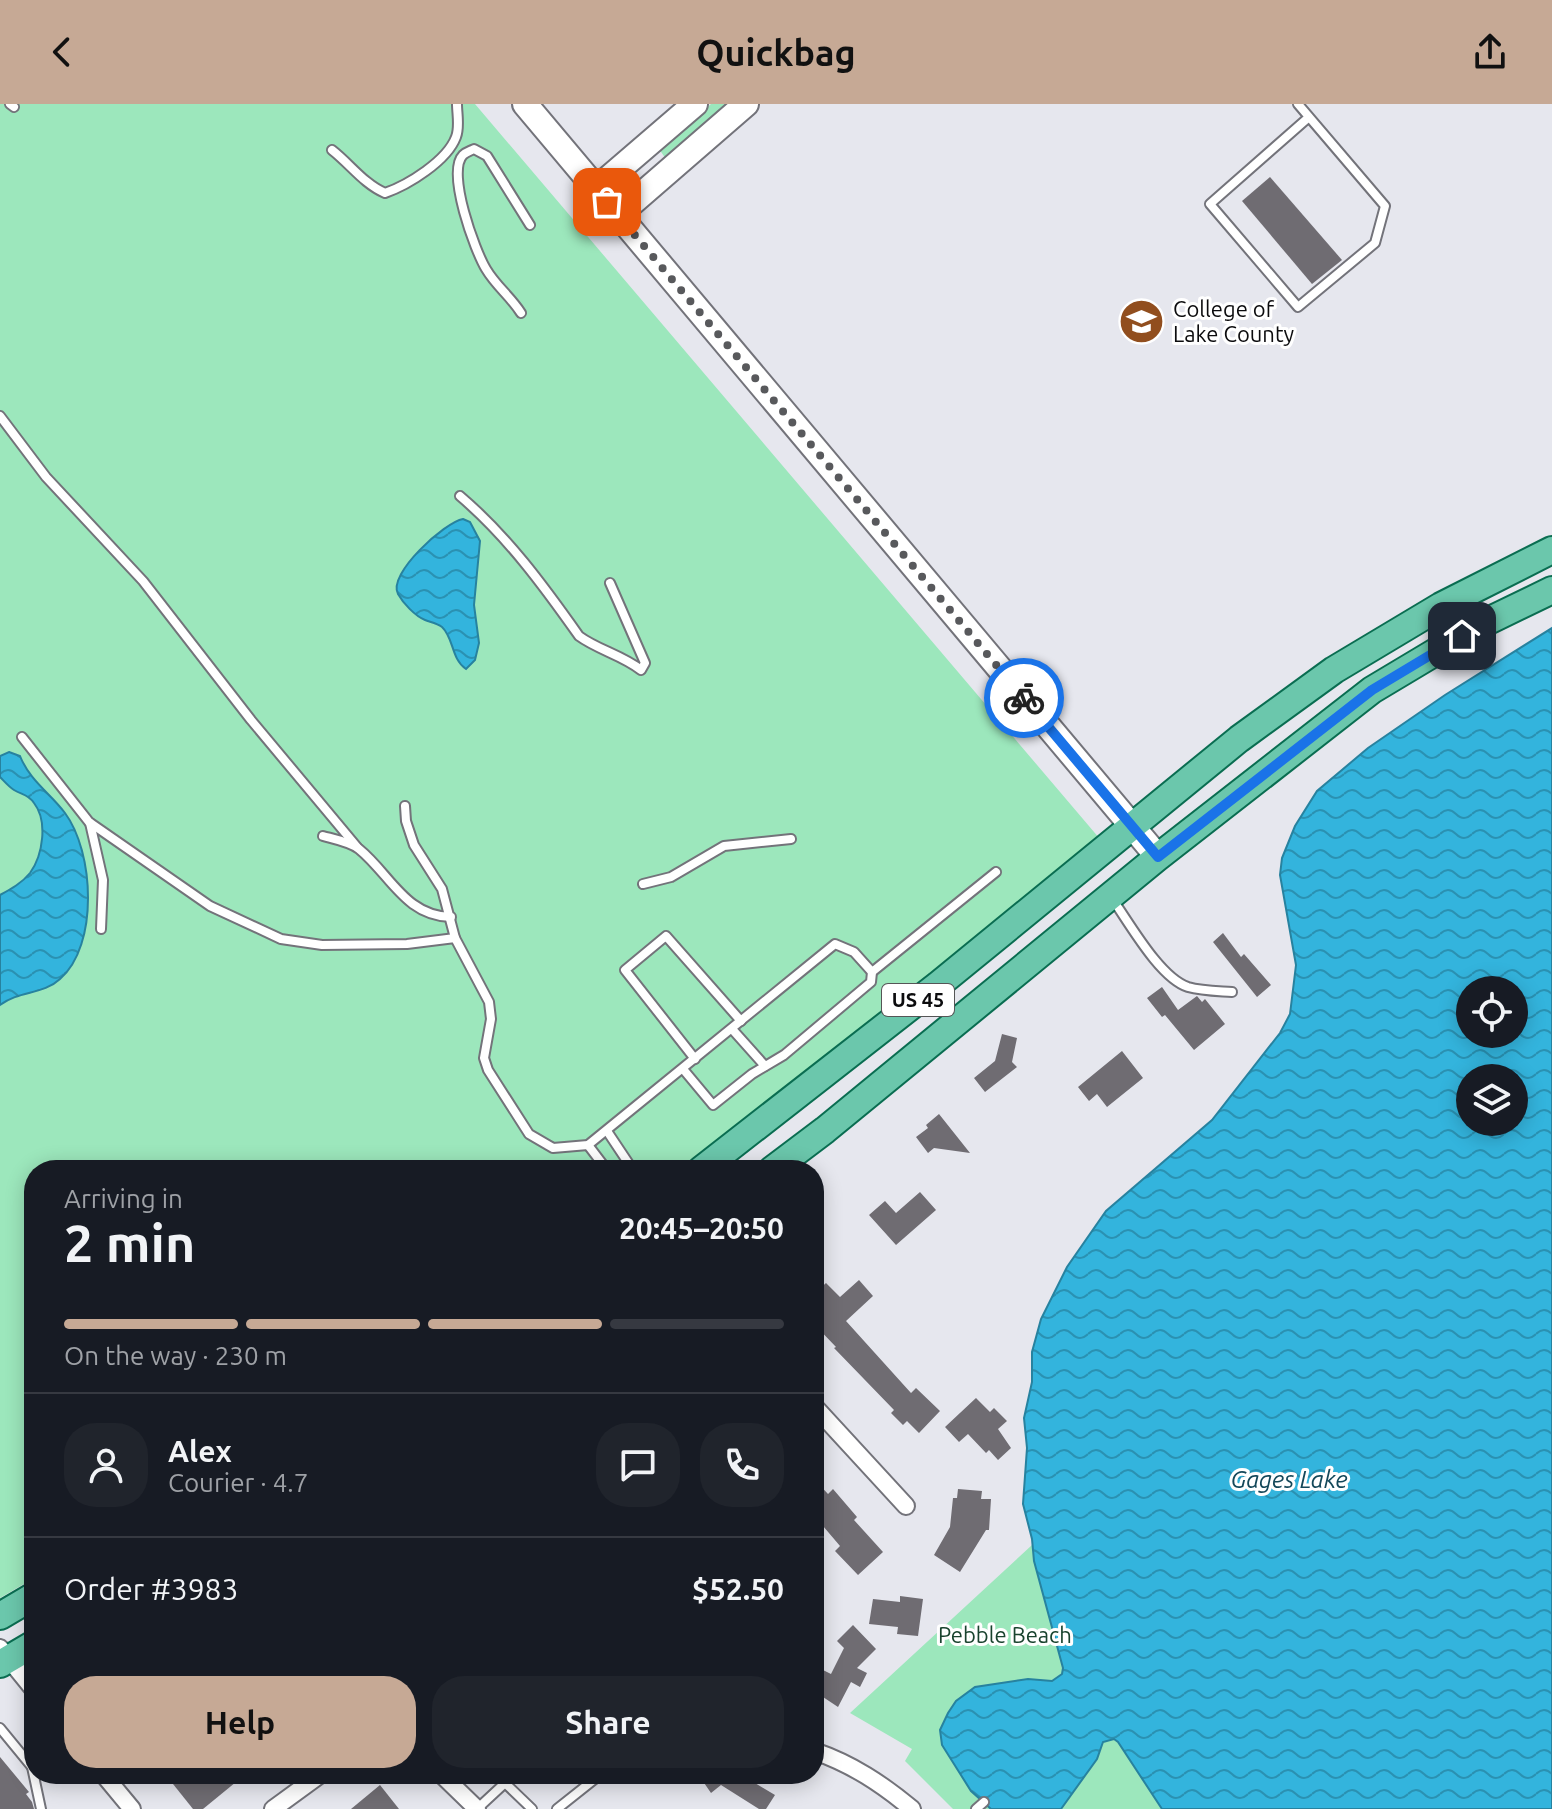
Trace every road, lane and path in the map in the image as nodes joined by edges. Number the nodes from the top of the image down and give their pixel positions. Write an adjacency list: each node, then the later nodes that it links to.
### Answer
1 (457, 104): 7 (lane)
2 (525, 104): 8 (street)
3 (695, 104): 8 (street)
4 (746, 104): 9 (street)
5 (1298, 104): 6 (lane)
6 (1309, 117): 6 (lane)
7 (332, 150)
8 (596, 189): 9 (street)
9 (618, 215): 20 (street)
10 (530, 225): 11 (lane)
11 (521, 313)
12 (0, 416): 23 (lane)
13 (460, 496): 15 (lane)
14 (1552, 550): 20 (main road, US 45)
15 (610, 583)
16 (1552, 590): 24 (main road, US 45)
17 (22, 737): 19 (lane)
18 (405, 806): 28 (lane)
19 (89, 822): 29 (lane); 30 (lane)
20 (1132, 826): 24 (street); 42 (main road, US 45)
21 (323, 836): 23 (lane)
22 (791, 839): 26 (lane)
23 (357, 847): 28 (lane)
24 (1158, 857): 27 (main road, US 45)
25 (996, 872): 31 (lane)
26 (643, 884)
27 (1110, 897): 32 (lane); 43 (main road, US 45)
28 (451, 917): 30 (lane)
29 (101, 929)
30 (455, 938): 39 (lane)
31 (872, 972): 33 (lane); 36 (lane)
32 (1232, 992)
33 (741, 1021): 34 (lane); 35 (lane)
34 (732, 1029): 35 (lane); 36 (lane)
35 (695, 1059): 37 (lane)
36 (765, 1066): 37 (lane)
37 (683, 1069): 38 (lane)
38 (607, 1131): 39 (lane); 41 (lane)
39 (588, 1145): 40 (lane)
40 (599, 1160)
41 (626, 1160)
42 (714, 1160)
43 (785, 1160)
44 (824, 1417): 45 (street)
45 (906, 1506)
46 (24, 1602): 47 (main road)
47 (0, 1616)
48 (24, 1648): 49 (main road)
49 (3, 1657): 50 (street)
50 (24, 1679)
51 (0, 1728): 53 (lane)
52 (824, 1755): 68 (street)
53 (24, 1756)
54 (36, 1784): 62 (lane)
55 (111, 1784): 63 (street)
56 (307, 1784): 64 (street)
57 (451, 1784): 65 (street)
58 (504, 1784): 65 (lane)
59 (506, 1784): 66 (lane)
60 (588, 1784): 67 (lane)
61 (984, 1802): 69 (lane)
62 (41, 1809)
63 (132, 1809)
64 (273, 1809)
65 (477, 1809)
66 (532, 1809)
67 (557, 1809)
68 (912, 1809)
69 (976, 1809)

